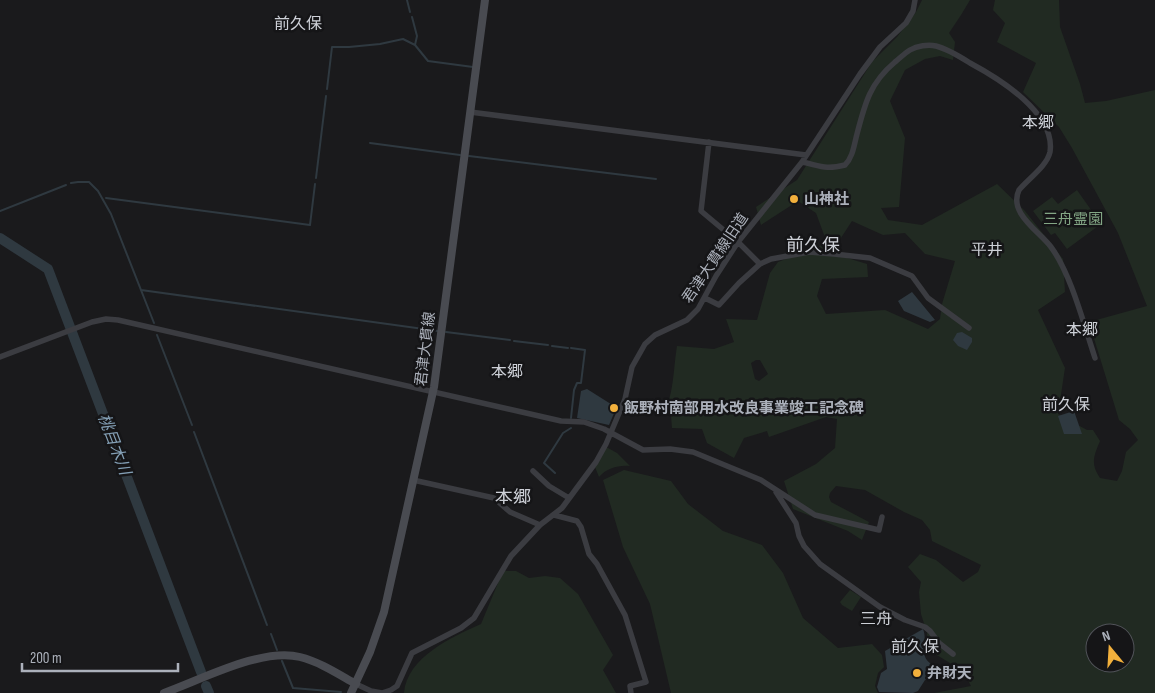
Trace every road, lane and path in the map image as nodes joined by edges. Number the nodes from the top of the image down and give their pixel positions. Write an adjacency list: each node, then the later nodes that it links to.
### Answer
1 (485, 0): 3 (main road, 君津大貫線)
2 (914, 0): 5 (street, 君津大貫線旧道)
3 (470, 112): 4 (street); 13 (main road, 君津大貫線)
4 (709, 142): 5 (street); 7 (street)
5 (806, 155): 6 (street, 君津大貫線旧道)
6 (802, 162): 7 (street, 君津大貫線旧道); 12 (street)
7 (738, 242): 8 (street); 9 (street, 君津大貫線旧道)
8 (760, 264): 9 (street); 10 (street)
9 (705, 298): 14 (street, 君津大貫線旧道)
10 (969, 328)
11 (0, 357): 13 (street)
12 (1095, 358)
13 (433, 392): 14 (street); 16 (main road, 君津大貫線)
14 (611, 432): 17 (street); 18 (street, 君津大貫線旧道)
15 (533, 471): 18 (street)
16 (413, 480): 21 (street); 23 (main road, 君津大貫線)
17 (775, 490): 20 (street); 22 (street)
18 (569, 498): 19 (street, 君津大貫線旧道)
19 (554, 515): 21 (street, 君津大貫線旧道); 28 (street)
20 (882, 517)
21 (540, 525): 24 (street, 君津大貫線旧道)
22 (953, 654)
23 (356, 684): 24 (street); 26 (main road); 27 (main road, 君津大貫線)
24 (397, 686): 25 (street)
25 (400, 692)
26 (164, 693)
27 (351, 693)
28 (631, 693)

